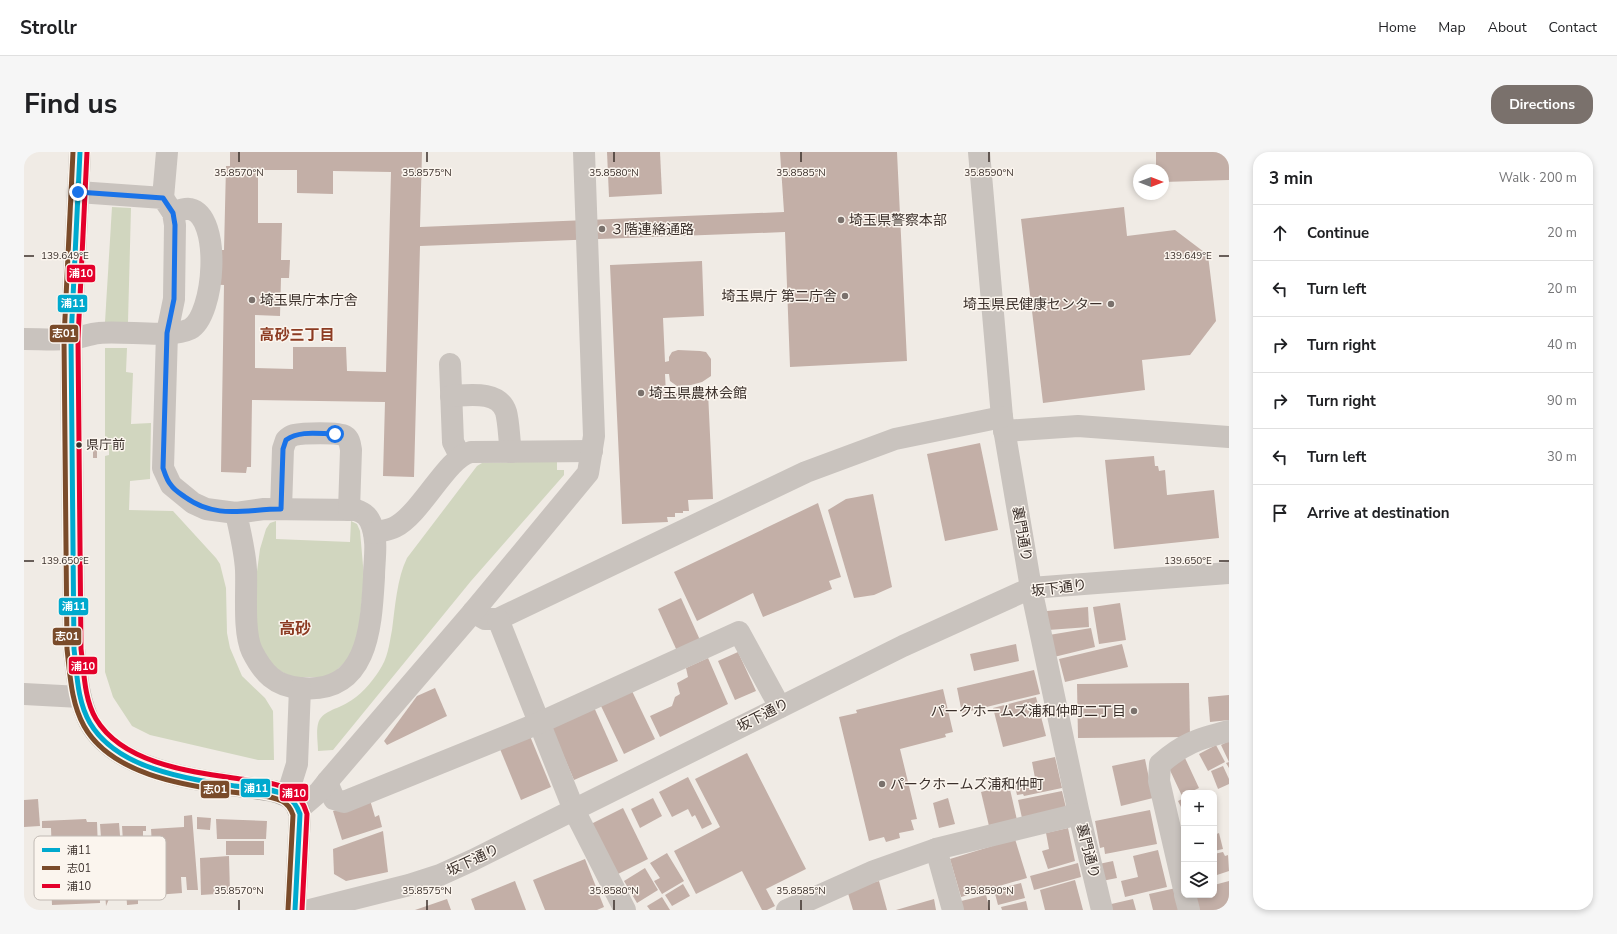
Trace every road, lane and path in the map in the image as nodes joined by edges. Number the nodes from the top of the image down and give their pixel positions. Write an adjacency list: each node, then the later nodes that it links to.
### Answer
1 (80, 152): 5 (highway)
2 (168, 152): 6 (street)
3 (584, 152): 14 (street)
4 (979, 152): 12 (street, 裏門通り)
5 (78, 192): 6 (street); 9 (highway)
6 (168, 205): 7 (street); 7 (street)
7 (167, 333): 9 (street); 19 (street)
8 (24, 339): 9 (street)
9 (71, 339): 27 (highway)
10 (450, 364): 11 (street)
11 (451, 396): 15 (street); 16 (street)
12 (1003, 424): 13 (street); 22 (street, 裏門通り); 24 (street)
13 (1229, 437)
14 (592, 451): 15 (street); 23 (street)
15 (511, 452): 16 (street)
16 (460, 456): 20 (street)
17 (281, 509): 18 (street); 18 (street); 19 (street)
18 (349, 510): 20 (street)
19 (236, 513): 25 (street)
20 (374, 533): 25 (street)
21 (1229, 573): 22 (street, 坂下通り)
22 (1031, 588): 28 (street, 坂下通り); 34 (street, 裏門通り)
23 (474, 612): 24 (street); 31 (street)
24 (498, 619): 29 (street)
25 (300, 688): 32 (street)
26 (24, 694): 27 (street)
27 (80, 697): 32 (highway)
28 (780, 707): 29 (street); 33 (street, 坂下通り)
29 (539, 723): 31 (street); 33 (street)
30 (1229, 731): 36 (street)
31 (327, 782): 32 (street)
32 (293, 802): 38 (highway)
33 (574, 810): 39 (street, 坂下通り); 40 (street)
34 (1079, 814): 35 (street); 43 (street, 裏門通り)
35 (936, 849): 41 (street); 42 (street)
36 (1181, 875)
37 (1187, 898): 44 (street)
38 (295, 910)
39 (310, 910)
40 (625, 910)
41 (787, 910)
42 (953, 910)
43 (1102, 910)
44 (1189, 910)

